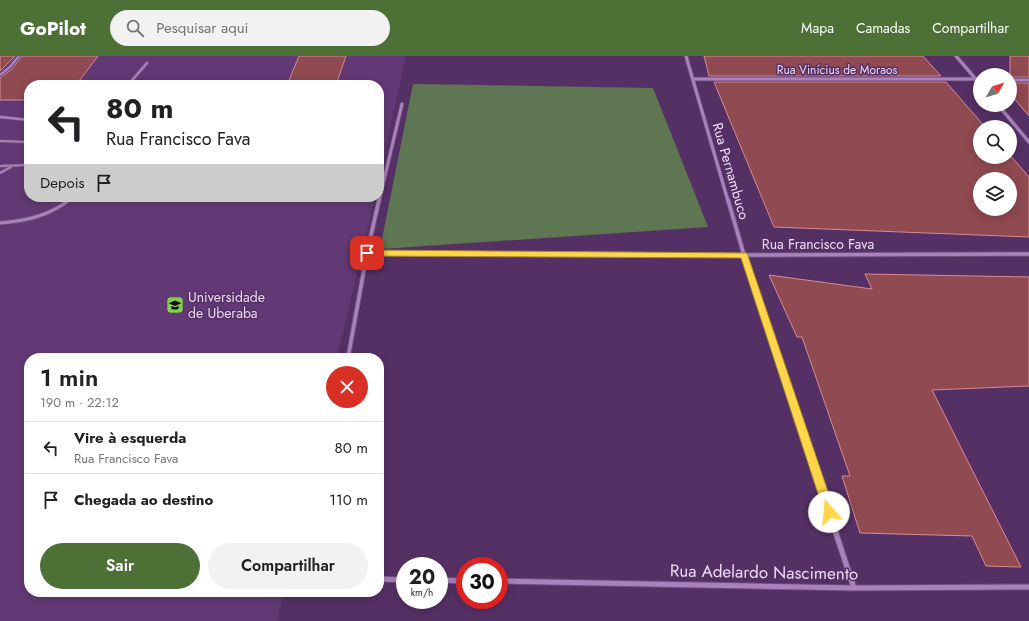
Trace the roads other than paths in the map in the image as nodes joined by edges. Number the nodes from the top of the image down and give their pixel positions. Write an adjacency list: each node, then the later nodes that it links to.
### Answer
1 (20, 56): 5 (street)
2 (686, 56): 7 (street, Rua Pernambuco)
3 (956, 56): 6 (street)
4 (146, 63): 8 (street)
5 (0, 75)
6 (973, 76)
7 (693, 79): 9 (street, Rua Vinícius de Moraos); 29 (street, Rua Pernambuco)
8 (132, 80)
9 (973, 80)
10 (1017, 80): 11 (street)
11 (1029, 80)
12 (402, 104): 23 (street)
13 (1004, 112): 18 (street)
14 (0, 117): 15 (street)
15 (24, 119)
16 (0, 141): 17 (lane)
17 (24, 142)
18 (1029, 142)
19 (24, 165): 21 (lane)
20 (0, 166): 21 (lane)
21 (12, 166): 22 (lane)
22 (0, 173)
23 (384, 181)
24 (68, 202): 26 (lane)
25 (379, 202): 27 (street)
26 (0, 223)
27 (367, 253): 29 (street, Rua Francisco Fava); 30 (street)
28 (1029, 254): 29 (street, Rua Francisco Fava)
29 (744, 255): 35 (street, Rua Pernambuco)
30 (349, 353)
31 (384, 579): 32 (street)
32 (396, 580)
33 (508, 582): 35 (street, Rua Adelardo Nascimento)
34 (1029, 586): 35 (street, Rua Adelardo Nascimento)
35 (854, 588)

